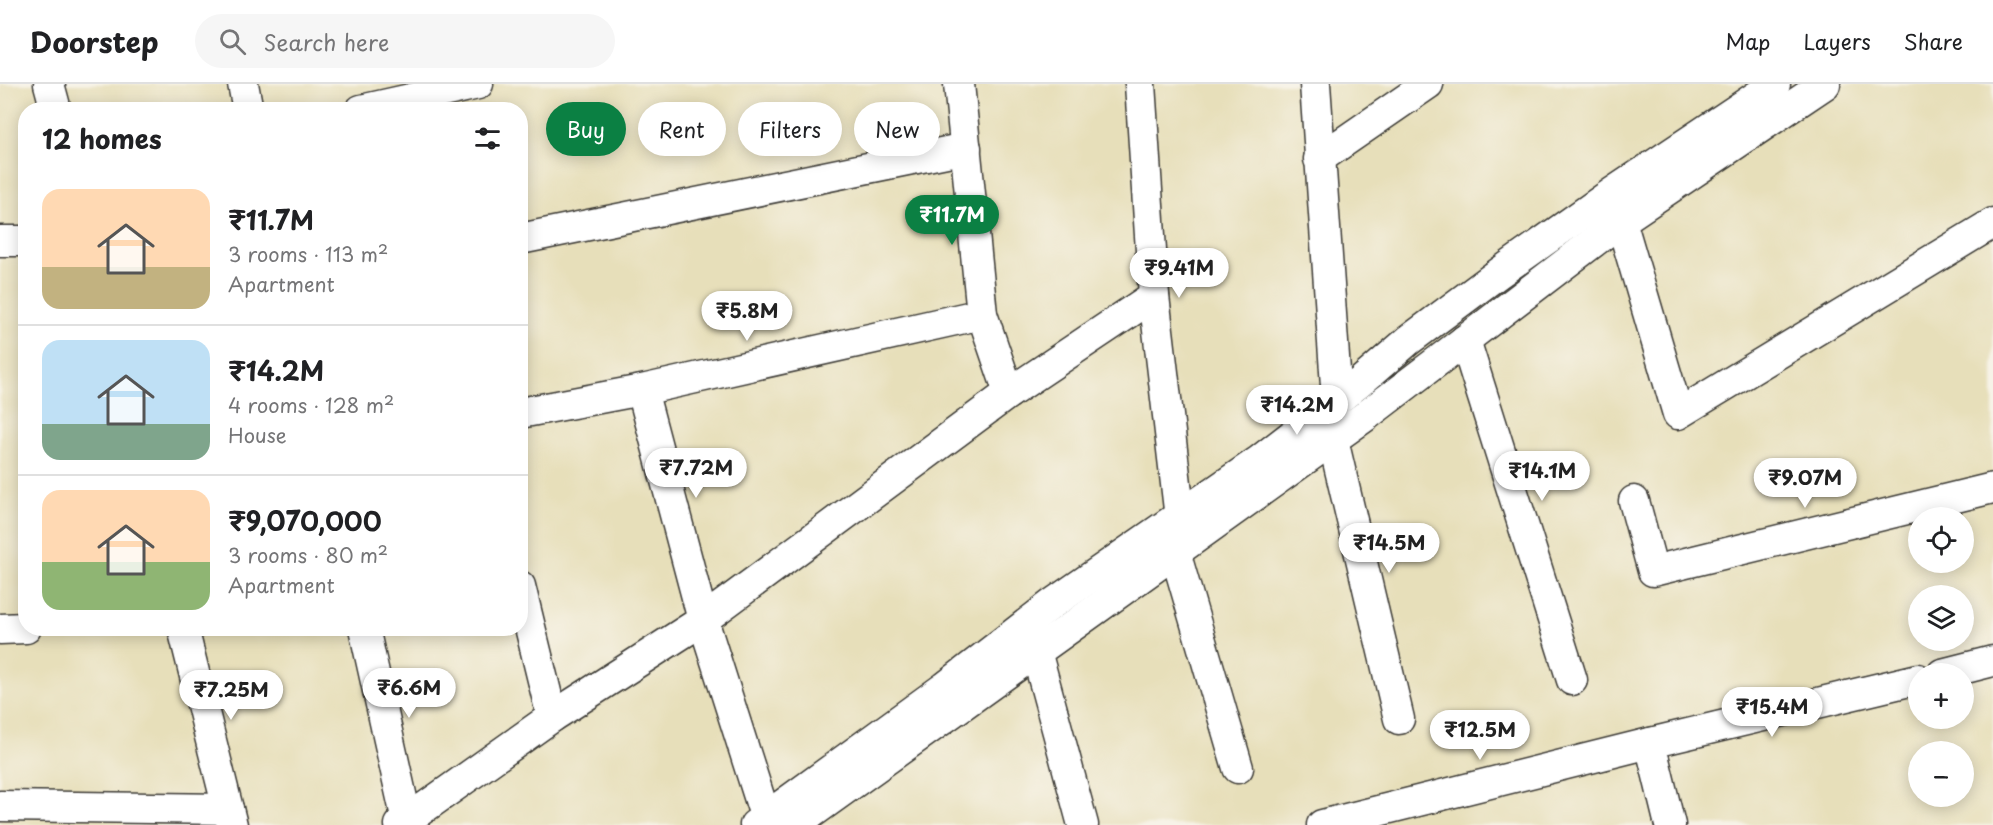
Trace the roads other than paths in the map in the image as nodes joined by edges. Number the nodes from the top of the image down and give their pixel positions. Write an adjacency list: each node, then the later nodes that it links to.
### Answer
1 (49, 84): 10 (street)
2 (243, 84): 11 (street)
3 (478, 84): 12 (street)
4 (959, 84): 13 (street)
5 (1140, 84): 20 (street)
6 (1315, 84): 14 (street)
7 (1428, 84): 14 (street)
8 (1775, 84): 25 (street)
9 (1825, 84): 15 (street)
10 (54, 102)
11 (246, 102)
12 (398, 102)
13 (966, 148): 17 (street); 21 (street)
14 (1318, 159): 25 (street)
15 (1621, 221): 16 (street); 22 (street)
16 (1993, 223)
17 (528, 236)
18 (0, 241): 19 (street)
19 (18, 241)
20 (1154, 296): 24 (street); 30 (street)
21 (982, 314): 23 (street); 24 (street)
22 (1465, 340): 27 (street); 42 (street)
23 (642, 390): 26 (street); 34 (street)
24 (1009, 393): 34 (street)
25 (1337, 400): 30 (street)
26 (528, 411)
27 (1333, 440): 31 (street); 45 (street)
28 (1993, 488): 29 (street)
29 (1634, 501)
30 (1180, 518): 32 (street)
31 (1175, 552): 32 (street); 47 (street)
32 (1115, 578): 39 (street); 51 (street)
33 (528, 619): 44 (street)
34 (703, 620): 44 (street); 51 (street)
35 (18, 628): 36 (street)
36 (0, 629)
37 (185, 636): 49 (street)
38 (366, 636): 50 (street)
39 (1036, 651): 52 (street); 53 (street)
40 (1993, 662): 41 (street)
41 (1974, 666)
42 (1572, 680)
43 (1908, 681): 46 (street)
44 (552, 717): 50 (street)
45 (1399, 719)
46 (1650, 742): 54 (street); 55 (street)
47 (1238, 768)
48 (0, 806): 49 (street)
49 (230, 817)
50 (404, 823)
51 (763, 823)
52 (795, 825)
53 (1083, 825)
54 (1322, 825)
55 (1670, 825)

